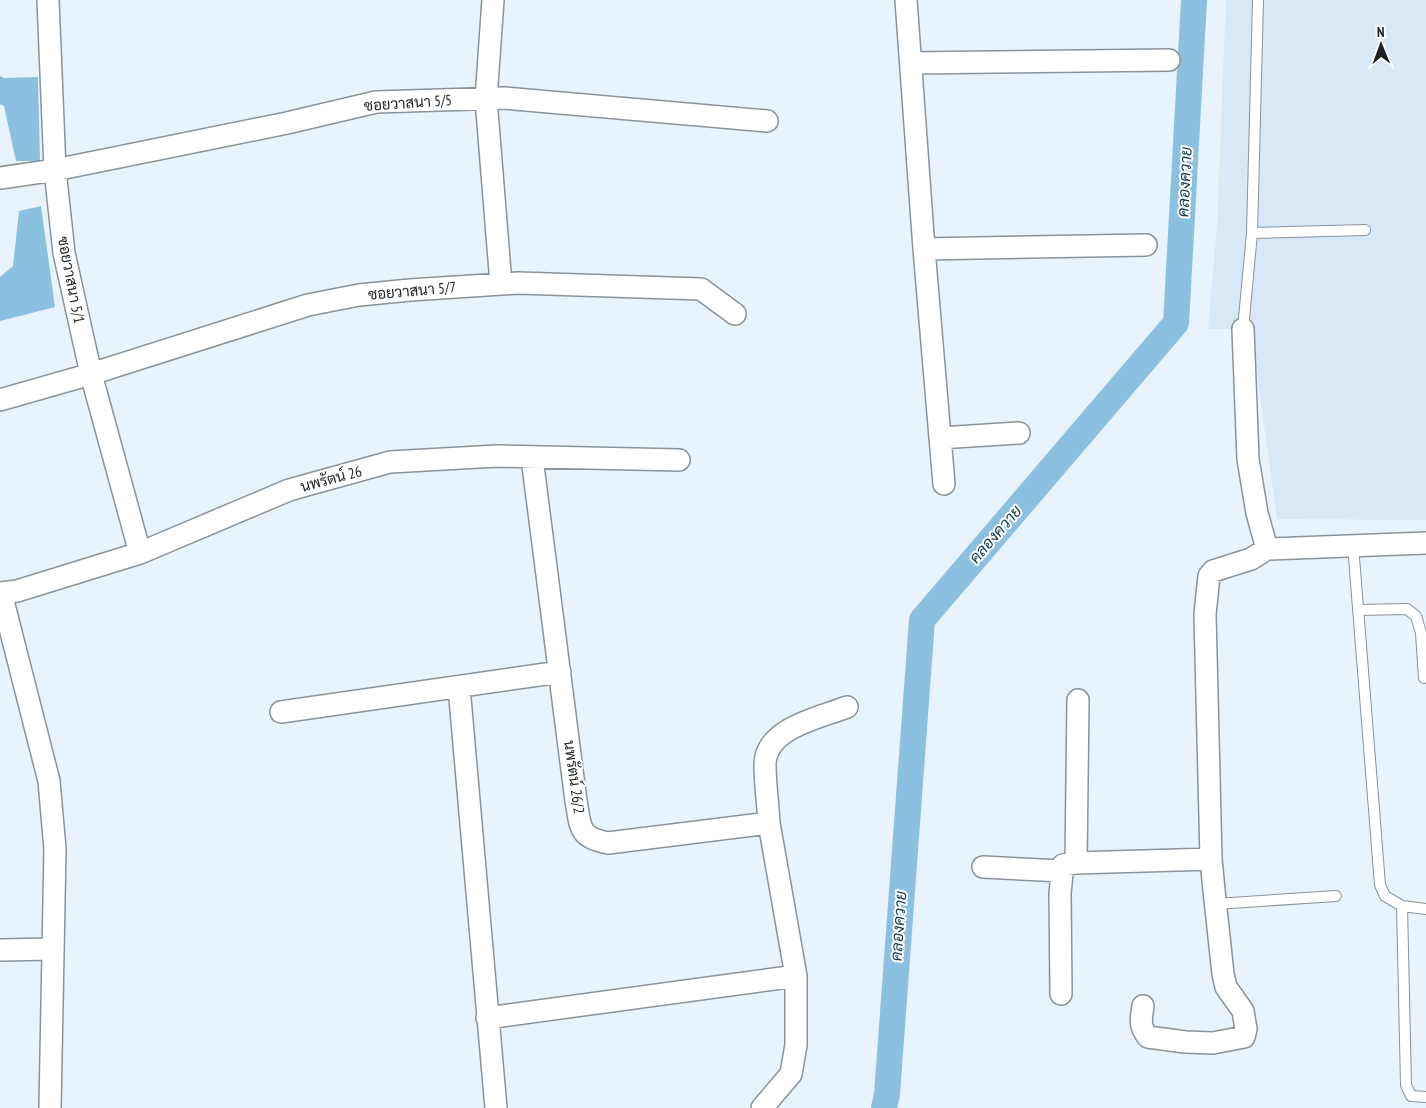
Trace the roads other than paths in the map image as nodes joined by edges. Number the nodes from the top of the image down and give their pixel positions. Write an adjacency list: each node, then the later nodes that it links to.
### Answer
1 (48, 0): 9 (street, ซอยวาสนา 5/1)
2 (493, 0): 7 (street)
3 (906, 0): 6 (street)
4 (1258, 0): 12 (lane)
5 (1169, 60): 6 (street)
6 (911, 63): 14 (street)
7 (486, 99): 8 (street, ซอยวาสนา 5/5); 9 (street, ซอยวาสนา 5/5); 15 (street)
8 (767, 120)
9 (55, 170): 10 (street, ซอยวาสนา 5/5); 18 (street, ซอยวาสนา 5/1)
10 (0, 178)
11 (1365, 230): 12 (lane)
12 (1252, 233): 17 (lane)
13 (1146, 245): 14 (street)
14 (924, 248): 21 (street)
15 (501, 284): 16 (street, ซอยวาสนา 5/7); 18 (street, ซอยวาสนา 5/7)
16 (736, 314)
17 (1243, 329): 27 (street)
18 (92, 374): 19 (street, ซอยวาสนา 5/7); 28 (street, ซอยวาสนา 5/1)
19 (0, 400)
20 (1019, 432): 21 (street)
21 (940, 438): 24 (street)
22 (532, 458): 23 (street, นพรัตน์ 26); 28 (street, นพรัตน์ 26); 31 (street, นพรัตน์ 26/2)
23 (679, 460)
24 (944, 484)
25 (1426, 543): 26 (street)
26 (1353, 546): 27 (street); 30 (lane)
27 (1267, 549): 38 (street)
28 (140, 553): 29 (street, นพรัตน์ 26)
29 (1, 593): 45 (street)
30 (1358, 610): 32 (lane); 43 (lane)
31 (560, 672): 33 (street); 37 (street, นพรัตน์ 26/2)
32 (1424, 678)
33 (459, 687): 36 (street); 50 (street)
34 (1078, 700): 40 (street)
35 (847, 707): 37 (street)
36 (281, 712)
37 (769, 823): 47 (street)
38 (1211, 859): 40 (street); 42 (street)
39 (983, 867): 40 (street)
40 (1069, 867): 48 (street)
41 (1336, 896): 42 (lane)
42 (1215, 904): 49 (street)
43 (1402, 906): 44 (lane); 51 (lane)
44 (1426, 909)
45 (53, 949): 46 (street); 52 (street)
46 (0, 950)
47 (796, 976): 50 (street); 54 (street)
48 (1062, 994)
49 (1143, 1006)
50 (487, 1018): 53 (street)
51 (1426, 1097)
52 (50, 1108)
53 (496, 1108)
54 (762, 1108)

